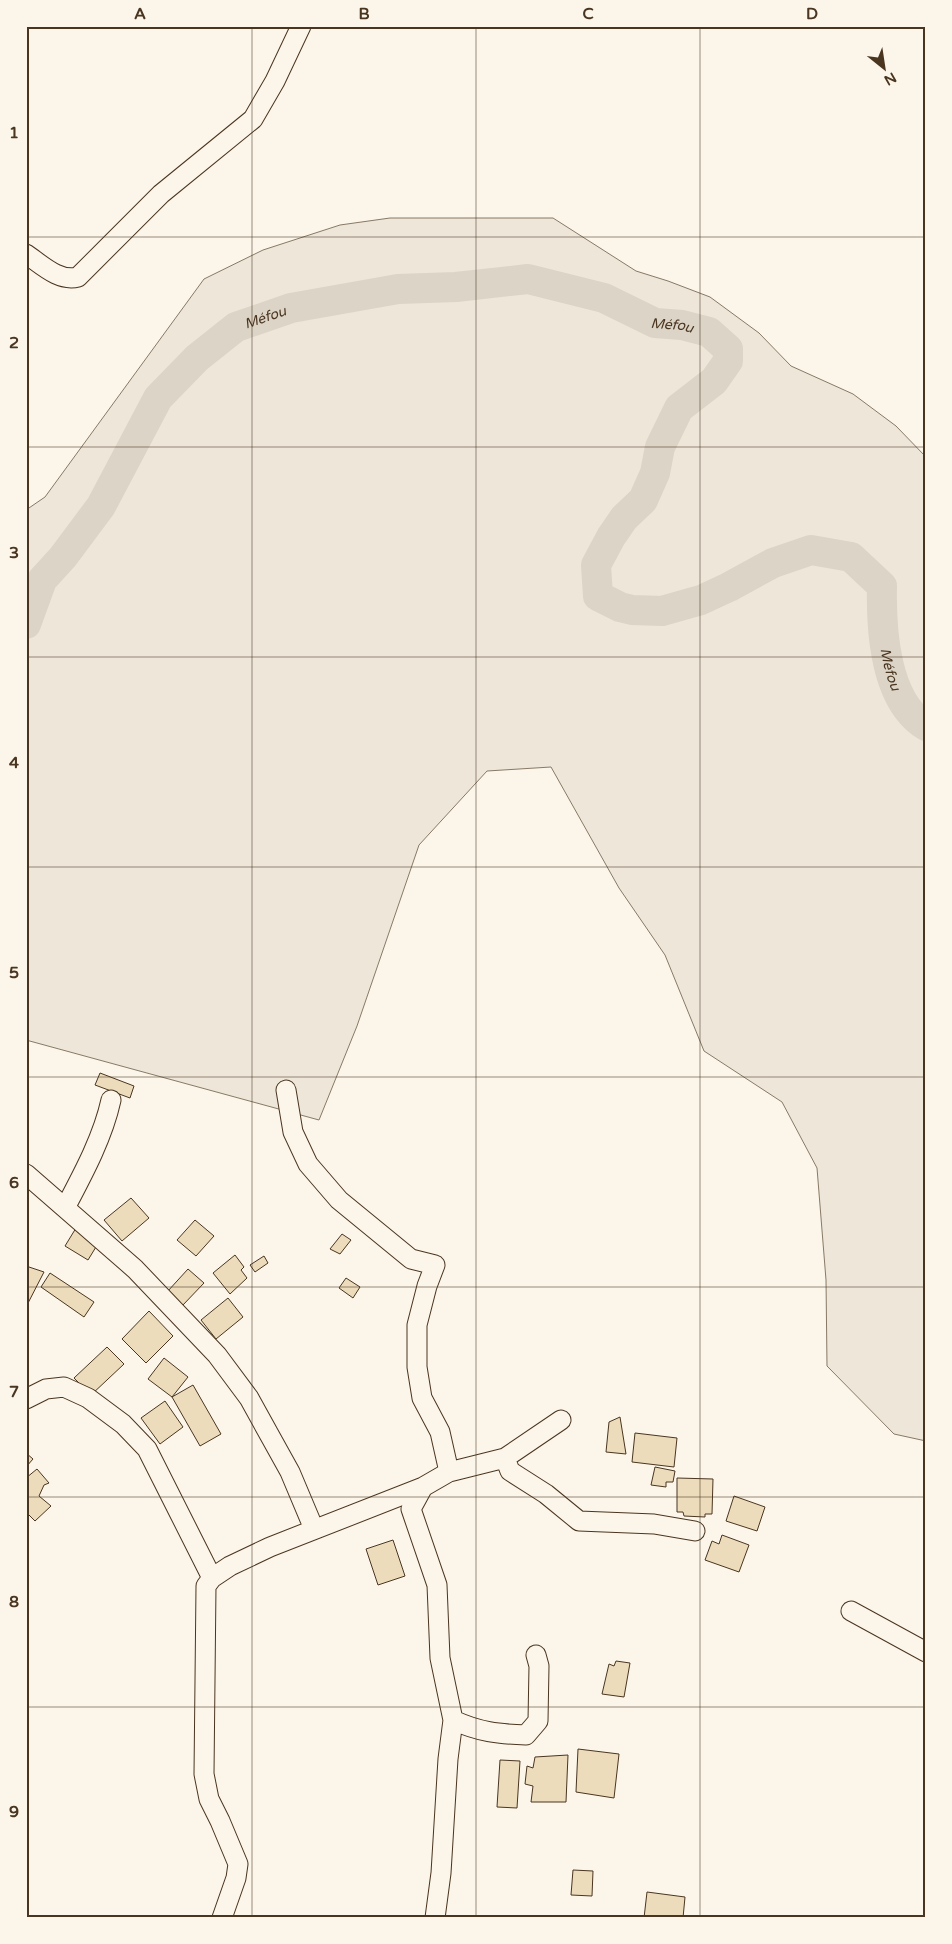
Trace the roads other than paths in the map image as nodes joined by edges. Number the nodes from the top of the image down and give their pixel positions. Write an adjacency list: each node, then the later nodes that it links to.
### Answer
1 (301, 26): 2 (street)
2 (26, 254)
3 (286, 1090): 10 (street)
4 (111, 1100): 6 (street)
5 (26, 1174): 6 (street)
6 (65, 1208): 12 (street)
7 (26, 1399): 14 (street)
8 (561, 1420): 9 (street)
9 (505, 1458): 10 (street); 13 (street)
10 (450, 1472): 11 (street)
11 (423, 1488): 12 (street); 18 (street)
12 (314, 1529): 14 (street)
13 (695, 1531)
14 (212, 1578): 19 (street)
15 (851, 1611): 16 (street)
16 (926, 1652)
17 (536, 1655): 18 (street)
18 (453, 1720): 20 (street)
19 (222, 1918)
20 (435, 1918)

